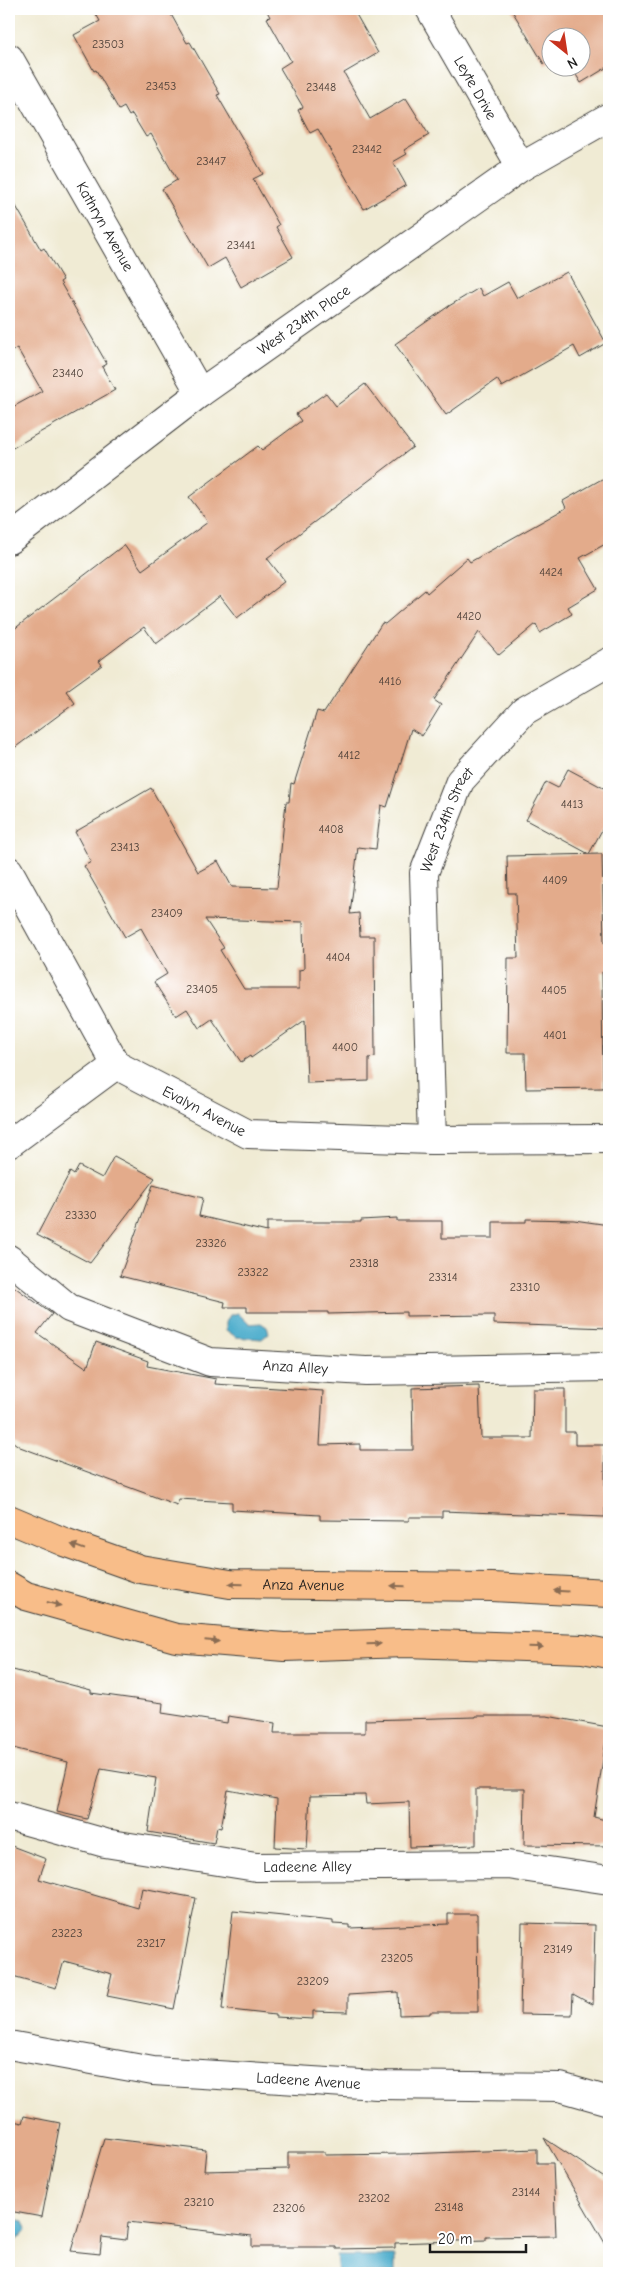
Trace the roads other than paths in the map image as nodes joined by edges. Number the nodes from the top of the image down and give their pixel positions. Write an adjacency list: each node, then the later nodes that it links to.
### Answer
1 (430, 9): 4 (street, Leyte Drive)
2 (9, 58): 5 (street, Kathryn Avenue)
3 (609, 117): 4 (street, West 234th Place)
4 (521, 167): 5 (street, West 234th Place)
5 (200, 393): 6 (street, West 234th Place)
6 (9, 540)
7 (609, 662): 11 (street, West 234th Street)
8 (9, 872): 9 (street)
9 (116, 1064): 11 (street, Evalyn Avenue); 12 (street)
10 (609, 1139): 11 (street, Evalyn Avenue)
11 (432, 1140)
12 (9, 1144)
13 (9, 1258): 14 (street, Anza Alley)
14 (609, 1367)
15 (9, 1519): 17 (main road, Anza Avenue, one-way to 15)
16 (9, 1586): 18 (main road, one-way to 18)
17 (609, 1593)
18 (609, 1654)
19 (9, 1816): 20 (street, Ladeene Alley)
20 (609, 1880)
21 (9, 2045): 22 (street, Ladeene Avenue)
22 (609, 2101)

